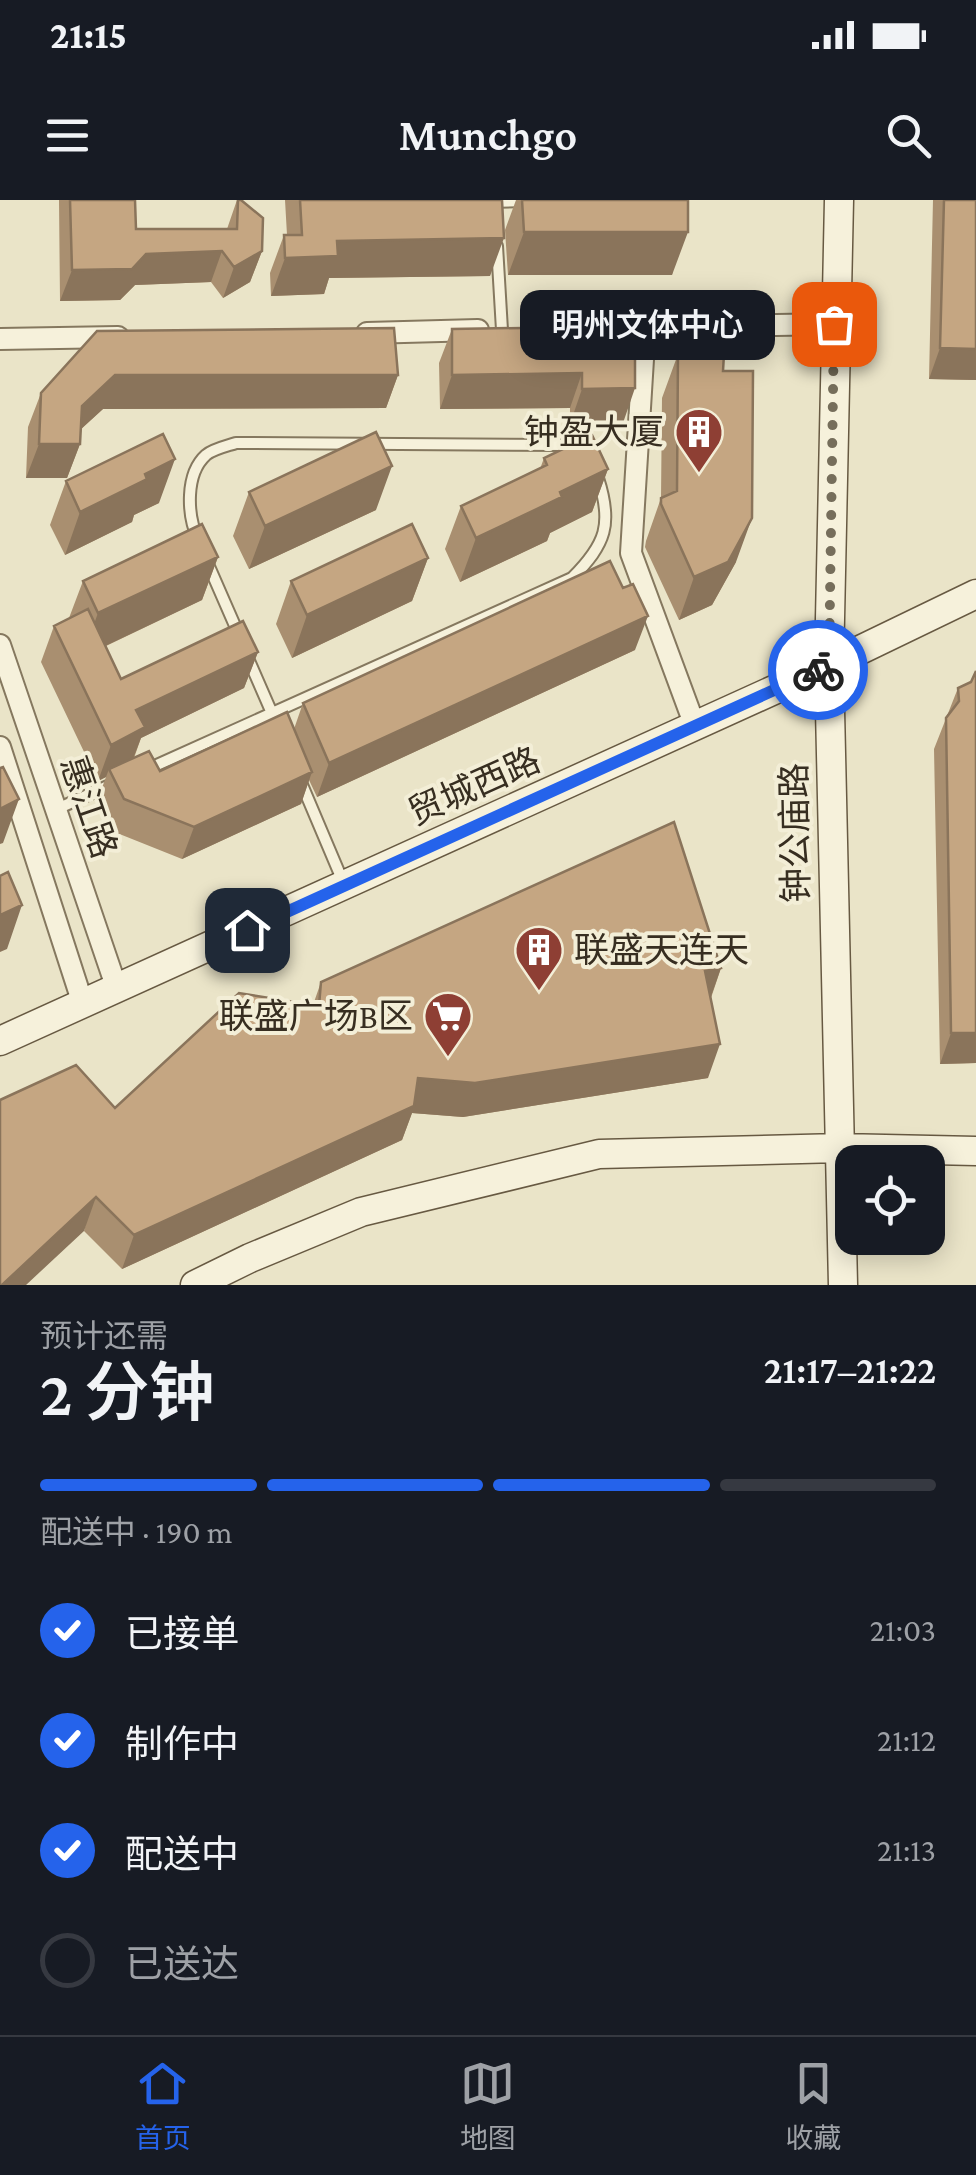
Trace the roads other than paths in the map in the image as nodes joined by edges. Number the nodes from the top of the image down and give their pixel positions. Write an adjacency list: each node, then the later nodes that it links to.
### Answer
1 (839, 200): 7 (street, 钟公庙路)
2 (495, 201): 3 (lane); 4 (lane); 5 (lane)
3 (535, 201)
4 (477, 202)
5 (496, 220)
6 (497, 238): 9 (lane)
7 (834, 324): 8 (street); 15 (street, 钟公庙路)
8 (645, 328): 9 (street); 17 (street)
9 (520, 330): 10 (street)
10 (348, 333)
11 (135, 337): 12 (street)
12 (0, 340)
13 (976, 594): 15 (street, 贸城西路)
14 (0, 645): 23 (street, 惠江路)
15 (829, 665): 17 (street, 贸城西路); 28 (street, 钟公庙路)
16 (272, 714): 16 (lane); 18 (lane); 21 (lane)
17 (695, 726): 24 (street, 贸城西路)
18 (279, 730)
19 (0, 746): 26 (street, 惠江路)
20 (294, 765): 24 (lane)
21 (143, 771)
22 (125, 779): 23 (lane)
23 (56, 809): 25 (street, 惠江路)
24 (345, 885): 25 (street, 贸城西路)
25 (116, 989): 26 (street, 贸城西路)
26 (83, 1004): 27 (street, 贸城西路)
27 (0, 1041)
28 (840, 1145)
29 (835, 1148): 33 (street)
30 (945, 1150): 31 (street)
31 (976, 1151)
32 (842, 1255): 34 (street, 钟公庙路)
33 (195, 1285)
34 (843, 1285)

